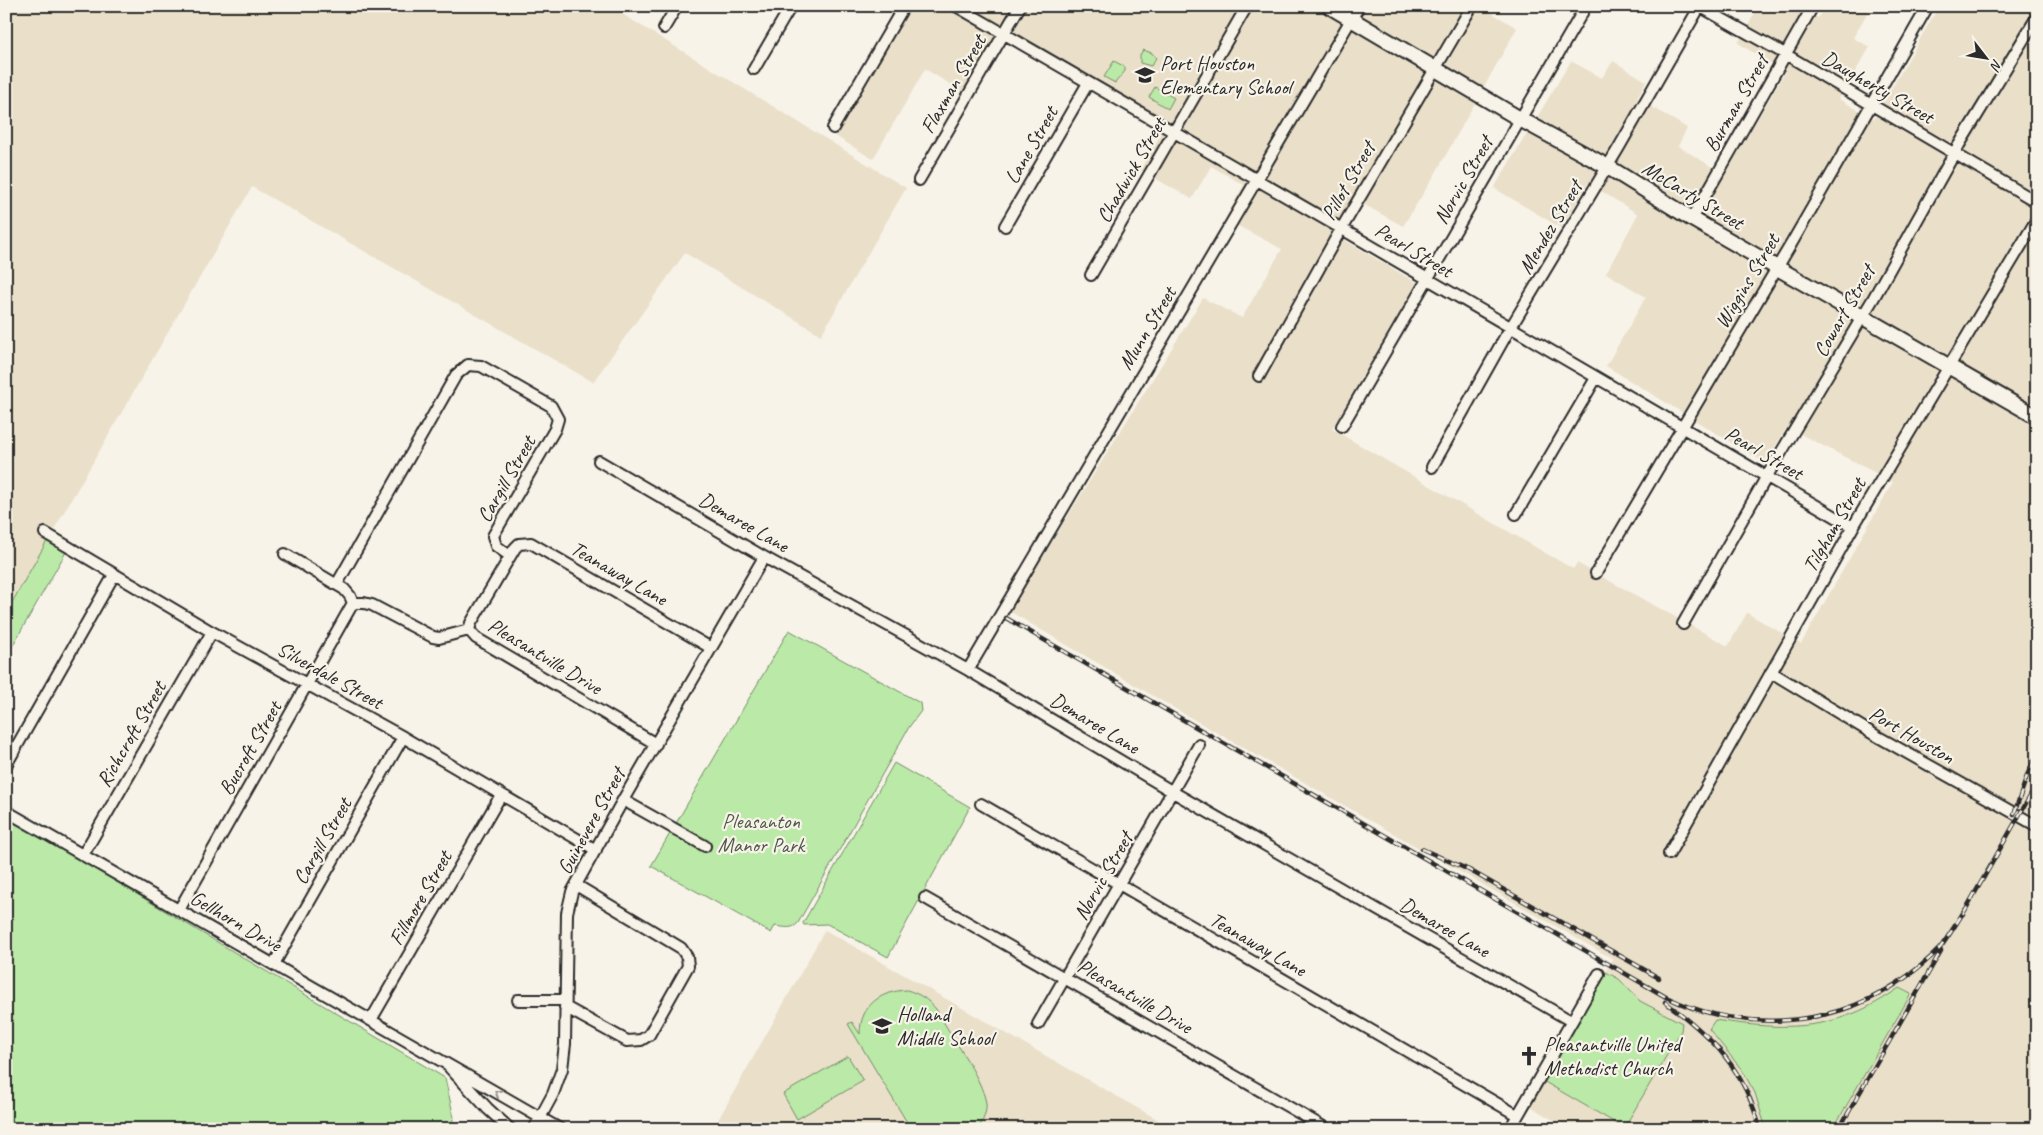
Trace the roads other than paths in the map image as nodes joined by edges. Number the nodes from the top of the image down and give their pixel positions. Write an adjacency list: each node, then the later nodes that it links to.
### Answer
1 (677, 6): 16 (street)
2 (791, 6): 20 (street)
3 (904, 6): 24 (street)
4 (956, 6): 17 (street, Pearl Street)
5 (1020, 6): 17 (street, Flaxman Street)
6 (1247, 6): 25 (street, Chadwick Street)
7 (1329, 6): 15 (main road, McCarty Street)
8 (1359, 6): 15 (street, Munn Street)
9 (1472, 6): 19 (street, Pillot Street)
10 (1586, 6): 23 (street, Norvic Street)
11 (1699, 6): 18 (street, Daugherty Street); 27 (street, Mendez Street)
12 (1813, 6): 18 (street, Burman Street)
13 (1928, 6): 22 (street, Wiggins Street)
14 (2037, 17): 26 (street, Cowart Street)
15 (1351, 19): 19 (main road, McCarty Street); 29 (street, Munn Street)
16 (664, 28)
17 (1004, 34): 21 (street, Pearl Street); 28 (street, Flaxman Street)
18 (1785, 54): 22 (street, Daugherty Street); 31 (street, Burman Street)
19 (1436, 68): 23 (main road, McCarty Street); 34 (street, Pillot Street)
20 (754, 69)
21 (1088, 83): 25 (street, Pearl Street); 33 (street, Lane Street)
22 (1871, 104): 26 (street, Daugherty Street); 35 (street, Wiggins Street)
23 (1520, 118): 27 (main road, McCarty Street); 37 (street, Norvic Street)
24 (833, 128)
25 (1174, 133): 29 (street, Pearl Street); 36 (street, Chadwick Street)
26 (1954, 154): 30 (street, Daugherty Street); 38 (street, Cowart Street)
27 (1608, 167): 31 (main road, McCarty Street); 39 (street, Mendez Street)
28 (919, 180)
29 (1256, 181): 34 (street, Pearl Street); 63 (street, Munn Street)
30 (2037, 202)
31 (1692, 219): 35 (main road, McCarty Street)
32 (2037, 219): 40 (street, Tilgham Street)
33 (1005, 226)
34 (1342, 229): 37 (street, Pearl Street); 41 (street, Pillot Street)
35 (1777, 267): 38 (main road, McCarty Street); 45 (street, Wiggins Street)
36 (1092, 275)
37 (1427, 279): 39 (street, Pearl Street); 44 (street, Norvic Street)
38 (1862, 318): 40 (main road, McCarty Street); 48 (street, Cowart Street)
39 (1511, 328): 42 (street, Pearl Street); 47 (street, Mendez Street)
40 (1950, 367): 43 (main road, McCarty Street); 50 (street, Tilgham Street)
41 (1259, 376)
42 (1596, 378): 45 (street, Pearl Street); 49 (street)
43 (2037, 417)
44 (1342, 426)
45 (1682, 427): 48 (street, Pearl Street); 55 (street, Wiggins Street)
46 (600, 461): 54 (street, Demaree Lane)
47 (1432, 468)
48 (1767, 476): 50 (street, Pearl Street); 59 (street, Cowart Street)
49 (1516, 514)
50 (1853, 527): 64 (street, Tilgham Street)
51 (45, 533): 56 (street, Silverdale Street)
52 (285, 554): 57 (street)
53 (510, 556): 57 (street, Cargill Street); 60 (street); 62 (street, Teanaway Lane)
54 (764, 556): 62 (street, Guinevere Street); 63 (street, Demaree Lane)
55 (1596, 573)
56 (114, 575): 61 (street, Silverdale Street); 69 (street)
57 (337, 584): 58 (street)
58 (353, 603): 60 (street, Pleasantville Drive); 65 (street, Bucroft Street)
59 (1682, 624)
60 (469, 630): 67 (street, Pleasantville Drive)
61 (212, 632): 65 (street, Silverdale Street); 79 (street, Richcroft Street)
62 (711, 648): 67 (street, Guinevere Street)
63 (968, 670): 70 (street, Demaree Lane)
64 (1771, 672): 75 (street, Port Houston); 78 (street, Tilgham Street)
65 (308, 684): 66 (street, Silverdale Street); 83 (street, Bucroft Street)
66 (403, 737): 71 (street, Silverdale Street); 84 (street, Cargill Street)
67 (656, 744): 72 (street, Guinevere Street)
68 (1200, 745): 70 (street, Norvic Street)
69 (6, 765)
70 (1173, 792): 81 (street, Norvic Street); 90 (street, Demaree Lane)
71 (501, 795): 77 (street, Silverdale Street); 89 (street, Fillmore Street)
72 (623, 800): 76 (street); 77 (street, Guinevere Street)
73 (981, 804): 81 (street, Teanaway Lane)
74 (6, 811): 79 (street, Gellhorn Drive)
75 (2037, 826)
76 (705, 846)
77 (596, 850): 80 (street, Guinevere Street)
78 (1669, 854)
79 (83, 855): 83 (street, Gellhorn Drive)
80 (576, 885): 88 (street, Guinevere Street); 88 (street)
81 (1119, 885): 86 (street, Norvic Street); 93 (street, Teanaway Lane)
82 (925, 898): 86 (street, Pleasantville Drive)
83 (179, 910): 84 (street, Gellhorn Drive)
84 (274, 964): 89 (street, Gellhorn Drive)
85 (1599, 974): 90 (street)
86 (1066, 978): 91 (street, Norvic Street); 98 (street, Pleasantville Drive)
87 (518, 1000): 88 (street)
88 (565, 1003): 94 (street, Guinevere Street)
89 (371, 1020): 92 (street, Gellhorn Drive)
90 (1571, 1021): 93 (street)
91 (1038, 1024)
92 (446, 1064): 94 (street, Gellhorn Drive, one-way to 92); 95 (street, Gellhorn Drive)
93 (1517, 1115): 99 (street)
94 (540, 1117): 96 (street, Guinevere Street); 97 (street, Gellhorn Drive)
95 (510, 1129)
96 (534, 1129)
97 (560, 1129)
98 (1327, 1129)
99 (1510, 1129)

